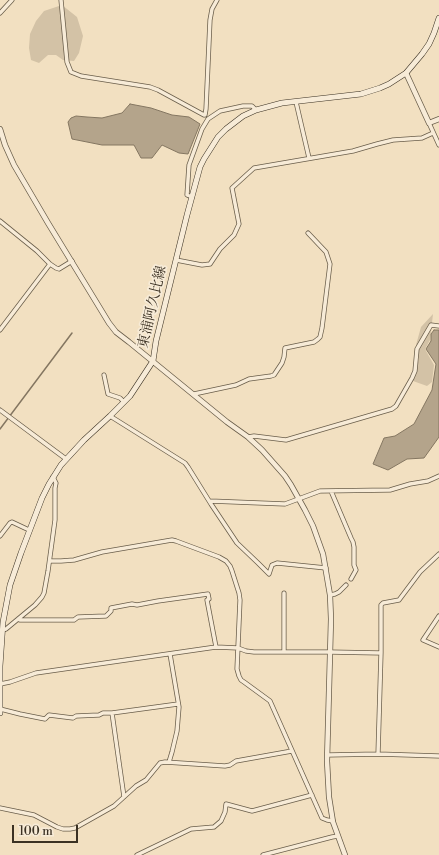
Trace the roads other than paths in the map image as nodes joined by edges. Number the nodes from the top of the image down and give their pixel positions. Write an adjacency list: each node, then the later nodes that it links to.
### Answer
1 (12, 0): 4 (street)
2 (61, 0): 9 (street)
3 (217, 0): 9 (street)
4 (0, 13)
5 (439, 18): 6 (main road, 東浦阿久比線)
6 (406, 73): 7 (main road, 東浦阿久比線); 12 (street)
7 (296, 102): 8 (main road, 東浦阿久比線); 16 (street)
8 (256, 110): 11 (street); 17 (main road, 東浦阿久比線)
9 (204, 115): 11 (street)
10 (439, 119): 12 (street)
11 (208, 120): 17 (street)
12 (429, 123): 14 (street)
13 (0, 129): 21 (street)
14 (433, 133): 15 (street); 16 (street)
15 (439, 145)
16 (309, 158): 20 (street)
17 (192, 197): 20 (main road, 東浦阿久比線)
18 (0, 221): 22 (street)
19 (308, 233): 28 (street)
20 (176, 260): 26 (main road, 東浦阿久比線)
21 (72, 261): 22 (street); 26 (street)
22 (50, 264): 23 (street)
23 (2, 324): 25 (street)
24 (439, 326): 32 (street)
25 (0, 330)
26 (152, 362): 28 (street); 29 (main road, 東浦阿久比線)
27 (104, 375): 29 (street)
28 (194, 394): 32 (street)
29 (124, 402): 31 (main road, 東浦阿久比線)
30 (0, 410): 33 (street)
31 (110, 416): 33 (main road, 東浦阿久比線); 38 (street)
32 (248, 437): 37 (street)
33 (66, 459): 34 (main road, 東浦阿久比線)
34 (53, 476): 39 (main road, 東浦阿久比線); 42 (street)
35 (439, 476): 36 (street)
36 (331, 491): 37 (street); 44 (street)
37 (299, 498): 38 (street); 43 (street)
38 (210, 501): 43 (street)
39 (29, 530): 40 (street); 50 (main road, 東浦阿久比線)
40 (0, 536)
41 (439, 554): 57 (street)
42 (50, 561): 49 (street); 54 (street)
43 (326, 568): 47 (street)
44 (351, 579)
45 (346, 585): 47 (street)
46 (284, 593): 55 (street)
47 (330, 595): 56 (street)
48 (439, 617): 53 (street)
49 (18, 619): 50 (street); 52 (street)
50 (2, 630): 51 (main road, 東浦阿久比線)
51 (0, 642): 59 (main road, 東浦阿久比線)
52 (216, 647): 54 (street); 58 (street)
53 (439, 647)
54 (238, 648): 55 (street); 64 (street)
55 (284, 652): 56 (street)
56 (330, 652): 57 (street); 66 (street)
57 (381, 653): 65 (street)
58 (170, 654): 59 (street); 60 (street)
59 (0, 684): 61 (main road, 東浦阿久比線)
60 (178, 704): 63 (street); 68 (street)
61 (0, 709): 62 (main road, 東浦阿久比線); 63 (street)
62 (0, 713)
63 (112, 713): 70 (street)
64 (292, 751): 68 (street); 69 (street)
65 (378, 754): 66 (street); 67 (street)
66 (328, 755): 72 (street)
67 (439, 756)
68 (168, 762): 70 (street)
69 (312, 795): 72 (street); 74 (street)
70 (124, 797): 71 (street)
71 (0, 808)
72 (333, 821): 73 (street)
73 (338, 836): 75 (street); 76 (street)
74 (137, 855)
75 (263, 855)
76 (345, 855)

